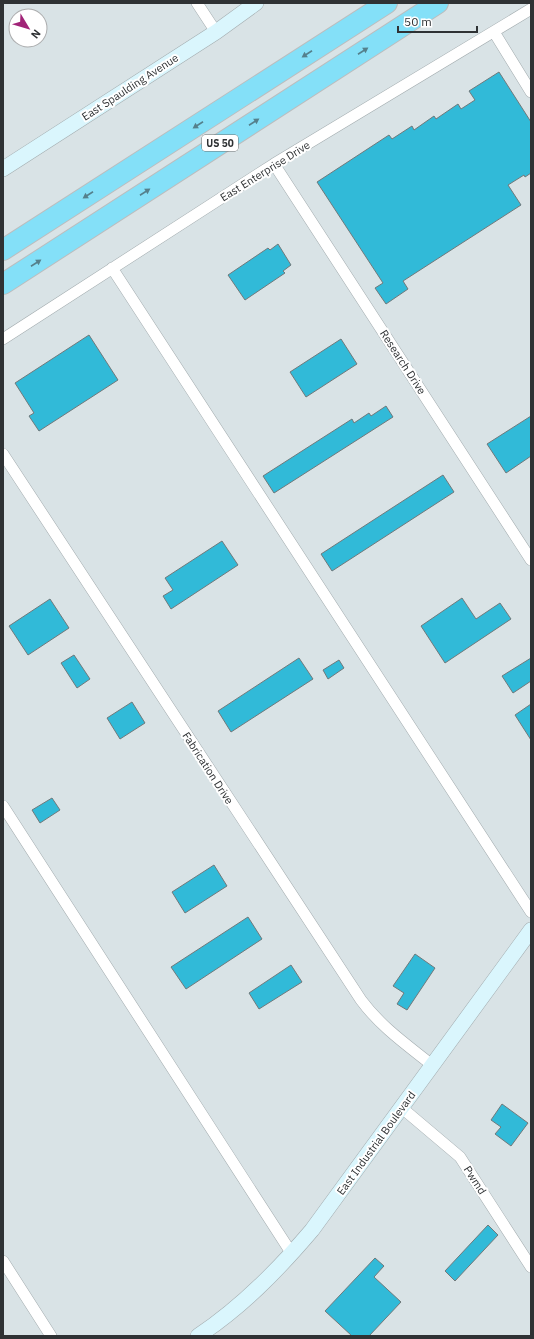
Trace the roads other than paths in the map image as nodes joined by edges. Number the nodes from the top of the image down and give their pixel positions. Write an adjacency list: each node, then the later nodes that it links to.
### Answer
1 (197, 3): 6 (street)
2 (256, 3): 6 (street, East Spaulding Avenue)
3 (387, 3): 11 (highway, US 50, one-way to 11)
4 (438, 3): 13 (highway, US 50, one-way to 4)
5 (531, 9): 7 (street, East Enterprise Drive)
6 (216, 32): 10 (street, East Spaulding Avenue)
7 (494, 32): 8 (street); 9 (street, East Enterprise Drive)
8 (531, 92)
9 (274, 164): 12 (street, East Enterprise Drive); 16 (street, Research Drive)
10 (3, 168)
11 (3, 250)
12 (112, 268): 14 (street, East Enterprise Drive); 18 (street)
13 (3, 284)
14 (3, 339)
15 (3, 454): 20 (street, Fabrication Drive)
16 (531, 560)
17 (3, 806): 22 (street)
18 (531, 912)
19 (531, 930): 20 (street, East Industrial Boulevard)
20 (432, 1065): 21 (street, East Industrial Boulevard)
21 (402, 1108): 22 (street, East Industrial Boulevard); 24 (street, Pwmd)
22 (292, 1254): 26 (street, East Industrial Boulevard)
23 (3, 1261): 25 (street)
24 (531, 1268)
25 (51, 1336)
26 (198, 1336)

